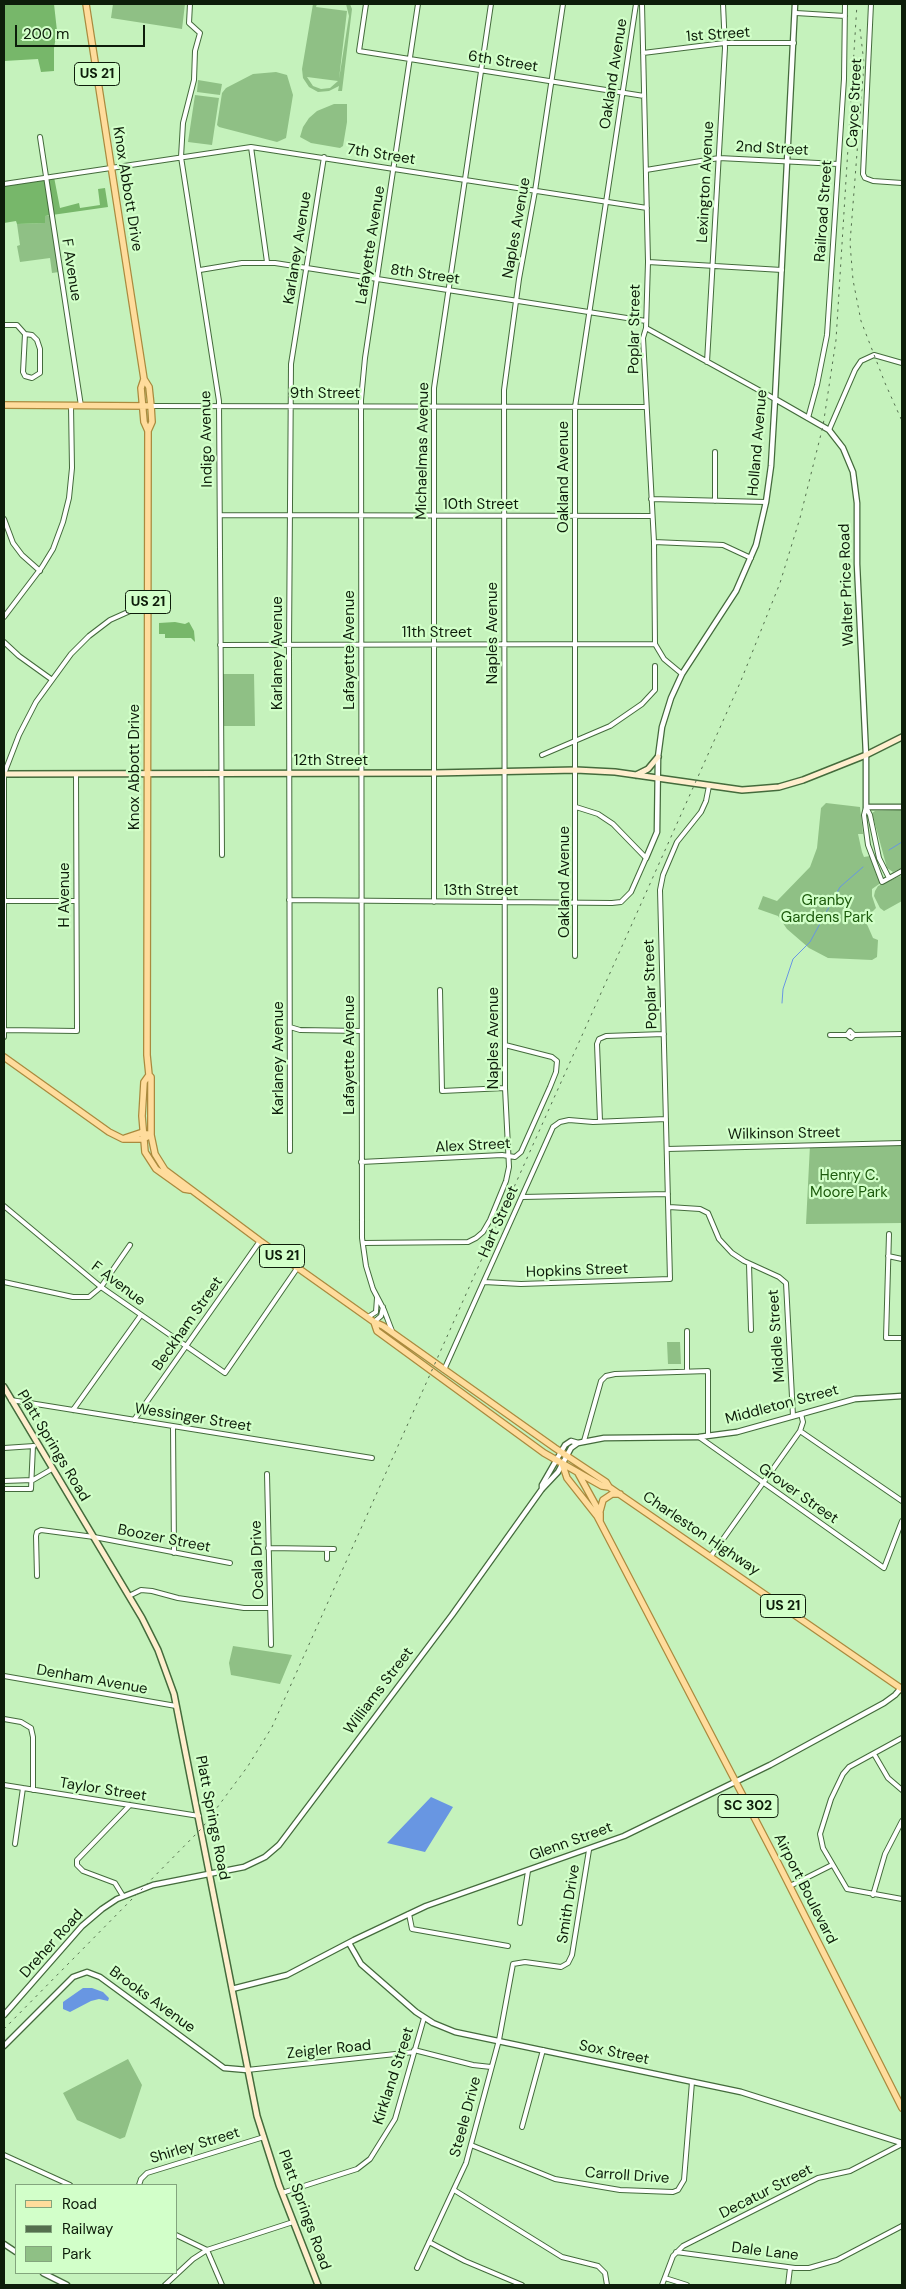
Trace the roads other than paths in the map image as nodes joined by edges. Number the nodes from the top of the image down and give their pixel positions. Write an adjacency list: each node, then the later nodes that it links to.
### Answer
1 (86, 4): 30 (main road, Knox Abbott Drive / US 21)
2 (190, 4): 25 (street, Indigo Avenue)
3 (366, 4): 18 (street, 6th Street)
4 (418, 4): 18 (street, Lafayette Avenue)
5 (491, 4): 19 (street, Michaelmas Avenue)
6 (563, 4): 20 (street, Naples Avenue)
7 (636, 4): 21 (street, Oakland Avenue)
8 (642, 4): 17 (street, Poplar Street)
9 (723, 4): 15 (street, Lexington Avenue)
10 (795, 4): 13 (street, Holland Avenue)
11 (845, 4): 14 (street, Railroad Street)
12 (871, 4): 35 (street, Cayce Street)
13 (796, 13): 14 (street); 16 (street, Holland Avenue)
14 (845, 16): 29 (street, Railroad Street)
15 (724, 43): 16 (street, 1st Street); 17 (street, 1st Street); 27 (street, Lexington Avenue)
16 (794, 43): 28 (street, Holland Avenue)
17 (643, 53): 22 (street, Poplar Street)
18 (411, 59): 19 (street, 6th Street); 31 (street, Lafayette Avenue)
19 (481, 70): 20 (street, 6th Street); 34 (street, Michaelmas Avenue)
20 (552, 81): 21 (street, 6th Street); 37 (street, Naples Avenue)
21 (622, 92): 22 (street, 6th Street); 38 (street, Oakland Avenue)
22 (644, 96): 32 (street, Poplar Street)
23 (40, 137): 33 (street, F Avenue)
24 (251, 147): 25 (street, 7th Street); 26 (street, 7th Street); 40 (street)
25 (182, 157): 30 (street, 7th Street); 44 (street, Indigo Avenue)
26 (324, 157): 31 (street, 7th Street); 43 (street, Karlaney Avenue)
27 (719, 158): 28 (street, 2nd Street); 32 (street, 2nd Street); 42 (street, Lexington Avenue)
28 (788, 161): 29 (street, 2nd Street); 45 (street, Holland Avenue)
29 (838, 164): 70 (street, Railroad Street)
30 (111, 168): 33 (street, 7th Street); 56 (main road, Knox Abbott Drive / US 21)
31 (394, 169): 34 (street, 7th Street); 46 (street, Lafayette Avenue)
32 (646, 170): 39 (street, Poplar Street)
33 (45, 179): 36 (street, 7th Street); 60 (street, F Avenue)
34 (465, 180): 37 (street, 7th Street); 47 (street, Michaelmas Avenue)
35 (902, 183)
36 (4, 184)
37 (535, 191): 38 (street, 7th Street); 48 (street, Naples Avenue)
38 (605, 202): 39 (street, 7th Street); 49 (street, Oakland Avenue)
39 (647, 208): 41 (street, Poplar Street)
40 (267, 262): 43 (street, 8th Street); 44 (street, 8th Street)
41 (648, 262): 42 (street); 50 (street, Poplar Street)
42 (713, 266): 45 (street); 54 (street, Lexington Avenue)
43 (306, 268): 46 (street, 8th Street); 64 (street, Karlaney Avenue)
44 (200, 270): 63 (street, Indigo Avenue)
45 (782, 270): 57 (street, Holland Avenue)
46 (377, 279): 47 (street, 8th Street); 65 (street, Lafayette Avenue)
47 (448, 290): 48 (street, 8th Street); 66 (street, Michaelmas Avenue)
48 (517, 299): 49 (street, 8th Street); 67 (street, Naples Avenue)
49 (589, 312): 50 (street, 8th Street); 68 (street, Oakland Avenue)
50 (646, 321): 52 (street, Poplar Street)
51 (4, 325): 53 (street)
52 (646, 328): 54 (street); 69 (street, Poplar Street)
53 (25, 334): 53 (street)
54 (707, 362): 57 (street)
55 (902, 363): 71 (street)
56 (144, 379): 61 (main road, Knox Abbott Drive / US 21); 62 (main road, Knox Abbott Drive / US 21)
57 (776, 399): 70 (street, Walter Price Road); 76 (street, Holland Avenue)
58 (4, 405): 59 (main road, 9th Street)
59 (71, 406): 60 (main road, 9th Street); 87 (street)
60 (80, 406): 61 (main road, 9th Street)
61 (144, 406): 62 (main road, 9th Street); 72 (main road, Knox Abbott Drive / US 21)
62 (151, 406): 63 (street, 9th Street); 72 (main road, Knox Abbott Drive / US 21)
63 (220, 406): 64 (street, 9th Street); 77 (street, Indigo Avenue)
64 (291, 407): 65 (street, 9th Street); 78 (street, Karlaney Avenue)
65 (361, 407): 66 (street, 9th Street); 79 (street, Lafayette Avenue)
66 (434, 407): 67 (street, 9th Street); 80 (street, Michaelmas Avenue)
67 (504, 407): 68 (street, 9th Street); 81 (street, Naples Avenue)
68 (575, 407): 69 (street, 9th Street); 82 (street, Oakland Avenue)
69 (646, 407): 74 (street, Poplar Street)
70 (808, 418): 71 (street, Walter Price Road)
71 (829, 430): 104 (street, Walter Price Road)
72 (148, 431): 88 (main road, Knox Abbott Drive / US 21)
73 (715, 452): 75 (street)
74 (651, 499): 75 (street); 83 (street, Poplar Street)
75 (715, 501): 76 (street)
76 (766, 502): 86 (street, Holland Avenue)
77 (220, 515): 78 (street, 10th Street); 94 (street, Indigo Avenue)
78 (290, 515): 79 (street, 10th Street); 97 (street, Karlaney Avenue)
79 (362, 516): 80 (street, 10th Street); 91 (street, Lafayette Avenue)
80 (434, 516): 81 (street, 10th Street); 95 (street, Michaelmas Avenue)
81 (504, 516): 82 (street, 10th Street); 96 (street, Naples Avenue)
82 (576, 516): 83 (street, 10th Street); 92 (street, Oakland Avenue)
83 (652, 516): 85 (street, Poplar Street)
84 (4, 519): 87 (street)
85 (654, 542): 86 (street); 93 (street, Poplar Street)
86 (751, 558): 99 (street, Holland Avenue)
87 (40, 571): 89 (street)
88 (148, 606): 100 (street); 108 (main road, Knox Abbott Drive / US 21)
89 (4, 617)
90 (4, 642): 100 (street)
91 (362, 644): 95 (street, 11th Street); 97 (street, 11th Street); 110 (street, Lafayette Avenue)
92 (576, 644): 93 (street, 11th Street); 96 (street, 11th Street); 102 (street, Oakland Avenue)
93 (655, 644): 99 (street)
94 (220, 645): 97 (street, 11th Street); 109 (street, Indigo Avenue)
95 (433, 645): 96 (street, 11th Street); 111 (street, Michaelmas Avenue)
96 (504, 645): 106 (street, Naples Avenue)
97 (289, 646): 114 (street, Karlaney Avenue)
98 (655, 666): 102 (street)
99 (682, 674): 105 (street, Holland Avenue)
100 (51, 679): 112 (street)
101 (902, 737): 104 (main road, 12th Street)
102 (576, 742): 103 (street); 107 (street, Oakland Avenue)
103 (542, 755)
104 (866, 755): 117 (main road, 12th Street); 119 (street, Walter Price Road)
105 (658, 757): 115 (main road); 116 (street, Holland Avenue)
106 (505, 770): 107 (main road, 12th Street); 111 (main road, 12th Street); 130 (street, Naples Avenue)
107 (576, 770): 115 (main road, 12th Street); 118 (street, Oakland Avenue)
108 (148, 773): 109 (main road, 12th Street); 113 (main road, 12th Street); 143 (main road, Knox Abbott Drive / US 21)
109 (220, 773): 114 (main road, 12th Street); 121 (street, Indigo Avenue)
110 (362, 773): 111 (main road, 12th Street); 114 (main road, 12th Street); 128 (street, Lafayette Avenue)
111 (434, 773): 129 (street, Michaelmas Avenue)
112 (4, 774): 113 (main road, 12th Street); 126 (street)
113 (76, 774): 127 (street, H Avenue)
114 (289, 774): 125 (street, Karlaney Avenue)
115 (635, 776): 116 (main road, 12th Street)
116 (657, 778): 117 (main road, 12th Street); 122 (street, Holland Avenue)
117 (709, 786): 137 (street, Poplar Street)
118 (576, 807): 122 (street); 131 (street, Oakland Avenue)
119 (866, 807): 120 (street); 124 (street); 124 (street)
120 (902, 807)
121 (222, 855)
122 (646, 858): 131 (street, 13th Street)
123 (902, 872): 124 (street)
124 (889, 878)
125 (289, 900): 128 (street, 13th Street); 134 (street, Karlaney Avenue)
126 (4, 901): 127 (street); 135 (street)
127 (76, 901): 135 (street, H Avenue)
128 (361, 901): 129 (street, 13th Street); 136 (street, Lafayette Avenue)
129 (434, 902): 130 (street, 13th Street)
130 (504, 902): 131 (street, 13th Street); 141 (street, Naples Avenue)
131 (576, 902): 132 (street, Oakland Avenue)
132 (576, 956)
133 (440, 990): 144 (street)
134 (290, 1027): 136 (street); 152 (street, Karlaney Avenue)
135 (5, 1030): 140 (street)
136 (361, 1031): 154 (street, Lafayette Avenue)
137 (664, 1034): 146 (street, Poplar Street); 147 (street)
138 (902, 1034): 139 (street)
139 (830, 1035)
140 (4, 1037)
141 (505, 1045): 144 (street, Naples Avenue); 153 (street, Alex Street)
142 (4, 1058): 149 (main road)
143 (149, 1075): 145 (main road, Knox Abbott Drive / US 21); 149 (main road, Charleston Highway / US 21)
144 (505, 1088): 153 (street, Naples Avenue)
145 (151, 1103): 148 (main road, Charleston Highway / US 21)
146 (666, 1119): 147 (street); 151 (street, Poplar Street)
147 (600, 1121): 157 (street, Hart Street)
148 (151, 1135): 149 (main road); 155 (main road, Charleston Highway / US 21)
149 (143, 1136): 155 (main road, Charleston Highway / US 21)
150 (902, 1143): 151 (street, Wilkinson Street)
151 (667, 1149): 156 (street, Poplar Street)
152 (290, 1151)
153 (510, 1157): 154 (street, Alex Street); 162 (street, Naples Avenue)
154 (362, 1162): 162 (street, Lafayette Avenue)
155 (190, 1190): 161 (main road, Charleston Highway / US 21)
156 (668, 1194): 157 (street); 159 (street, Poplar Street)
157 (522, 1198): 170 (street, Hart Street)
158 (4, 1206): 171 (street, F Avenue)
159 (669, 1208): 166 (street, Middle Street); 168 (street, Poplar Street)
160 (889, 1234): 164 (street)
161 (260, 1241): 167 (main road, Charleston Highway / US 21); 181 (street, Beckham Street)
162 (362, 1243): 172 (street, Lafayette Avenue)
163 (130, 1245): 171 (street)
164 (888, 1256): 165 (street); 180 (street)
165 (902, 1259)
166 (749, 1264): 177 (street); 189 (street, Middle Street)
167 (298, 1267): 175 (main road, Charleston Highway / US 21); 181 (street, F Avenue)
168 (670, 1279): 170 (street, Hopkins Street)
169 (4, 1282): 171 (street)
170 (484, 1282): 182 (street, Hart Street)
171 (101, 1287): 174 (street, F Avenue)
172 (378, 1298): 173 (street, Lafayette Avenue); 175 (street)
173 (383, 1307): 176 (street); 179 (street, Lafayette Avenue)
174 (141, 1315): 181 (street, F Avenue); 187 (street)
175 (368, 1317): 176 (main road, Charleston Highway / US 21)
176 (374, 1322): 179 (main road, Charleston Highway / US 21); 200 (main road, Charleston Highway / US 21)
177 (751, 1330)
178 (687, 1331): 183 (street)
179 (393, 1333): 182 (main road, Charleston Highway / US 21)
180 (902, 1338)
181 (186, 1346): 190 (street, Beckham Street)
182 (444, 1370): 198 (main road, Charleston Highway / US 21)
183 (687, 1370): 193 (street); 195 (street)
184 (4, 1387): 186 (main road, Platt Springs Road)
185 (902, 1396): 188 (street, Middleton Street)
186 (11, 1400): 187 (street, Wessinger Street); 196 (main road, Platt Springs Road)
187 (73, 1410): 190 (street, Wessinger Street)
188 (801, 1414): 189 (street, Middleton Street); 192 (street)
189 (794, 1416): 193 (street, Middleton Street)
190 (134, 1420): 191 (street, Wessinger Street)
191 (173, 1426): 199 (street, Wessinger Street); 220 (street)
192 (800, 1431): 208 (street); 212 (street)
193 (708, 1434): 194 (street, Middleton Street)
194 (699, 1437): 195 (street, Middleton Street); 208 (street, Grover Street)
195 (584, 1441): 198 (street, Middleton Street)
196 (36, 1445): 197 (street); 201 (main road, Platt Springs Road); 204 (street)
197 (4, 1448)
198 (563, 1454): 200 (street); 202 (main road, Airport Boulevard / SC 302); 209 (main road, Charleston Highway / US 21)
199 (372, 1458)
200 (558, 1464): 202 (main road, Charleston Highway / US 21); 215 (main road, Airport Boulevard / SC 302); 248 (street, Williams Street)
201 (52, 1469): 204 (street); 216 (main road, Platt Springs Road)
202 (577, 1471): 209 (main road, Charleston Highway / US 21); 213 (main road, Airport Boulevard / SC 302)
203 (267, 1474): 207 (street, Ocala Drive)
204 (33, 1480): 205 (street); 210 (street)
205 (4, 1481)
206 (260, 1481): 207 (street)
207 (267, 1481): 217 (street, Ocala Drive)
208 (763, 1483): 214 (street, Grover Street); 221 (street)
209 (609, 1486): 211 (main road, Charleston Highway / US 21)
210 (4, 1489)
211 (620, 1494): 213 (main road); 221 (main road, Charleston Highway / US 21)
212 (902, 1501)
213 (600, 1513): 215 (main road, Airport Boulevard / SC 302)
214 (902, 1521)
215 (600, 1523): 236 (main road, Airport Boulevard / SC 302)
216 (94, 1538): 220 (street, Boozer Street); 224 (street, Boozer Street); 225 (main road, Platt Springs Road)
217 (268, 1548): 218 (street); 226 (street, Ocala Drive)
218 (327, 1549): 219 (street); 222 (street)
219 (334, 1549)
220 (174, 1553): 223 (street, Boozer Street)
221 (711, 1556): 231 (main road, Charleston Highway / US 21)
222 (327, 1559)
223 (230, 1563)
224 (37, 1576)
225 (129, 1596): 226 (street); 232 (main road, Platt Springs Road)
226 (270, 1608): 228 (street, Ocala Drive)
227 (264, 1638): 228 (street)
228 (271, 1638): 229 (street, Ocala Drive)
229 (271, 1645)
230 (4, 1676): 232 (street, Denham Avenue)
231 (902, 1688): 236 (street, Glenn Street)
232 (177, 1706): 242 (main road, Platt Springs Road)
233 (4, 1719): 239 (street)
234 (902, 1738): 235 (street)
235 (874, 1754): 240 (street); 246 (street)
236 (737, 1783): 245 (street, Glenn Street); 249 (main road, Airport Boulevard / SC 302)
237 (4, 1785): 238 (street, Taylor Street)
238 (22, 1788): 239 (street, Taylor Street); 244 (street)
239 (33, 1790): 241 (street, Taylor Street)
240 (902, 1790)
241 (130, 1805): 242 (street, Taylor Street); 251 (street)
242 (199, 1816): 248 (main road, Platt Springs Road)
243 (902, 1821): 250 (street)
244 (14, 1844)
245 (589, 1850): 247 (street, Glenn Street); 257 (street, Smith Drive)
246 (832, 1865): 249 (street); 250 (street)
247 (528, 1871): 253 (street, Glenn Street); 254 (street)
248 (211, 1874): 251 (street, Dreher Road); 258 (main road, Platt Springs Road)
249 (790, 1886): 268 (main road, Airport Boulevard / SC 302)
250 (872, 1894): 252 (street)
251 (123, 1896): 259 (street, Dreher Road)
252 (902, 1900)
253 (409, 1914): 255 (street, Glenn Street); 256 (street)
254 (520, 1923)
255 (349, 1943): 258 (street, Glenn Street); 260 (street, Sox Street)
256 (508, 1946)
257 (513, 1964): 261 (street, Steele Drive)
258 (232, 1989): 266 (main road, Platt Springs Road)
259 (4, 2015)
260 (424, 2018): 261 (street, Sox Street); 264 (street, Kirkland Street)
261 (498, 2040): 263 (street, Sox Street); 265 (street, Steele Drive)
262 (4, 2046): 266 (street, Brooks Avenue)
263 (543, 2050): 267 (street, Sox Street); 269 (street)
264 (414, 2051): 265 (street); 266 (street, Zeigler Road); 277 (street, Kirkland Street)
265 (491, 2066): 272 (street, Steele Drive)
266 (247, 2070): 270 (main road, Platt Springs Road)
267 (692, 2082): 271 (street, Sox Street); 272 (street, Carroll Drive)
268 (902, 2108)
269 (522, 2127)
270 (264, 2137): 275 (street, Shirley Street); 277 (main road, Platt Springs Road)
271 (902, 2144): 285 (street, Decatur Street)
272 (471, 2145): 276 (street, Steele Drive)
273 (4, 2154): 274 (street)
274 (68, 2184)
275 (139, 2184)
276 (454, 2190): 281 (street, Steele Drive); 297 (street)
277 (282, 2193): 278 (main road, Platt Springs Road)
278 (293, 2222): 283 (street); 295 (main road, Platt Springs Road)
279 (902, 2226): 287 (street, Dale Lane)
280 (178, 2236): 283 (street)
281 (429, 2242): 286 (street, Steele Drive); 296 (street)
282 (4, 2244): 284 (street)
283 (207, 2250): 288 (street); 294 (street)
284 (15, 2251)
285 (676, 2252): 287 (street, Dale Lane); 291 (street)
286 (418, 2268)
287 (790, 2268): 300 (street)
288 (178, 2273)
289 (45, 2274): 292 (street)
290 (177, 2274): 293 (street)
291 (665, 2278): 298 (street); 299 (street)
292 (68, 2285)
293 (165, 2285)
294 (222, 2285)
295 (318, 2285)
296 (522, 2285)
297 (607, 2285)
298 (662, 2285)
299 (687, 2285)
300 (788, 2285)

